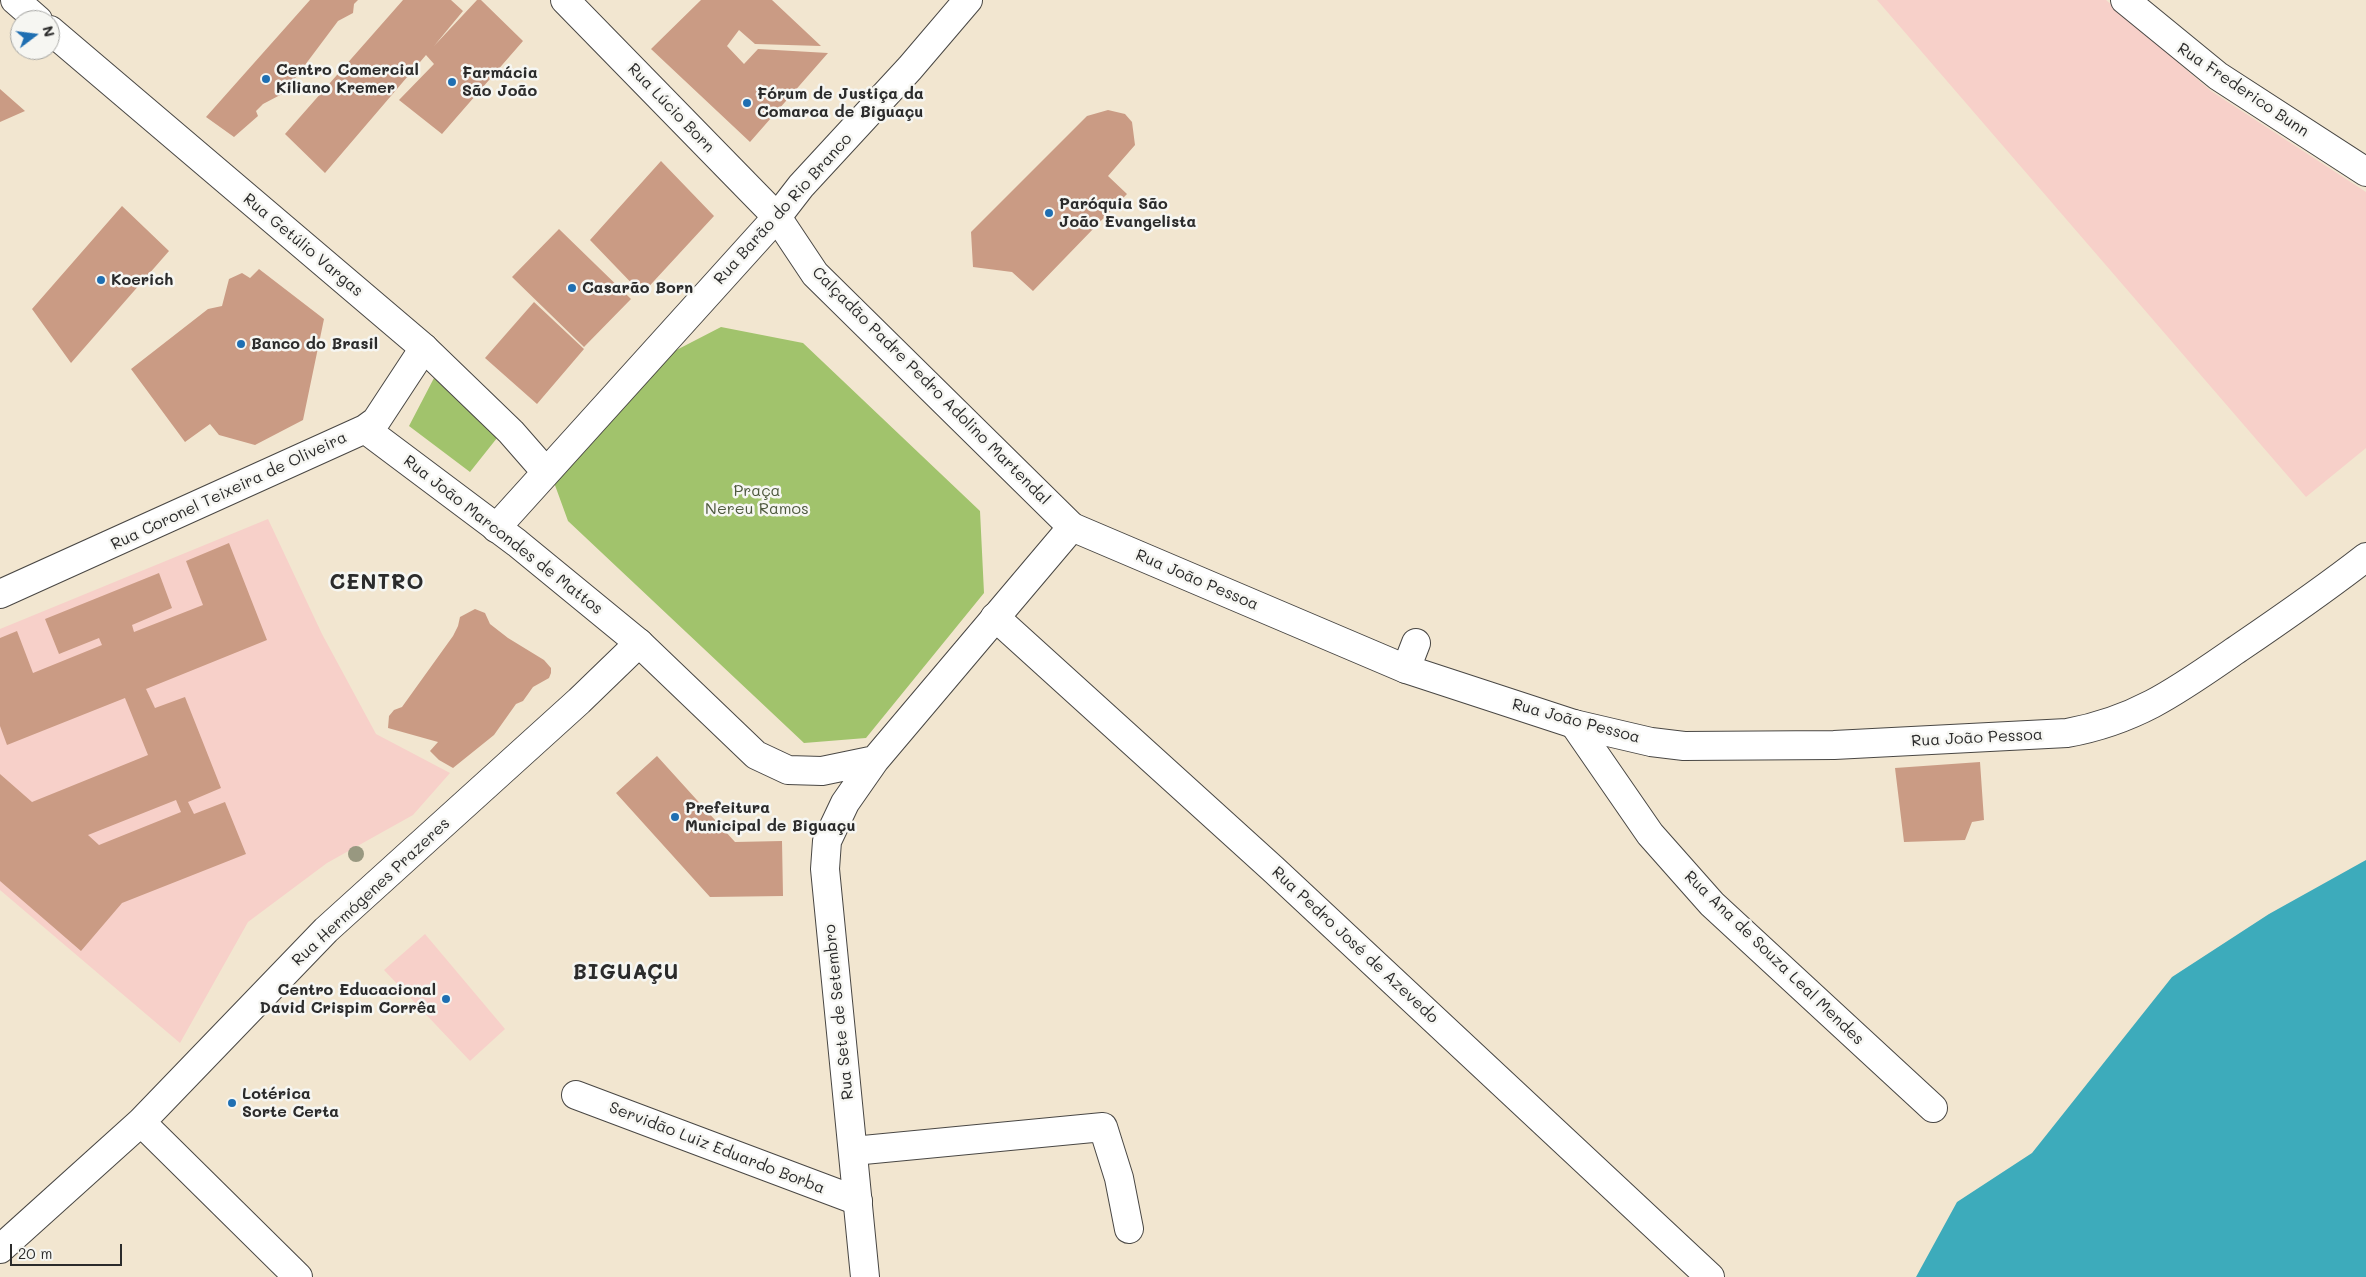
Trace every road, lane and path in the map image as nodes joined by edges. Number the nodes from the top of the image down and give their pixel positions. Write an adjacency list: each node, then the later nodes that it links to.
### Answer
1 (15, 0): 5 (street)
2 (565, 0): 8 (street, Rua Lúcio Born)
3 (968, 0): 8 (street, Rua Barão do Rio Branco)
4 (2125, 0): 7 (street, Rua Frederico Bunn)
5 (26, 10)
6 (60, 39): 9 (street, Rua Getúlio Vargas)
7 (2366, 172)
8 (777, 217): 11 (street, Rua Barão do Rio Branco); 12 (street, Calçadão Padre Pedro Adolino Martendal)
9 (424, 348): 10 (street, Rua Coronel Teixeira de Oliveira); 11 (street, Rua Getúlio Vargas)
10 (365, 429): 13 (street, Rua João Marcondes de Mattos); 15 (street, Rua Coronel Teixeira de Oliveira)
11 (546, 472): 13 (street, Rua Barão do Rio Branco)
12 (1072, 527): 16 (street); 19 (street, Rua João Pessoa)
13 (496, 528): 18 (street, Rua João Marcondes de Mattos)
14 (2366, 557): 20 (street, Rua João Pessoa)
15 (0, 594)
16 (995, 618): 21 (street); 31 (street, Rua Pedro José de Azevedo)
17 (1416, 643): 19 (street)
18 (639, 644): 21 (street); 24 (street, Rua Hermógenes Prazeres)
19 (1406, 670): 20 (street, Rua João Pessoa)
20 (1574, 724): 23 (street, Rua Ana de Souza Leal Mendes)
21 (875, 760): 25 (street, Rua Sete de Setembro)
22 (576, 1095): 26 (street, Servidão Luiz Eduardo Borba)
23 (1933, 1108)
24 (140, 1122): 28 (street, Rua Hermógenes Prazeres); 29 (street)
25 (853, 1151): 26 (street, Rua Sete de Setembro); 27 (street)
26 (858, 1201): 30 (street, Rua Sete de Setembro)
27 (1129, 1229)
28 (1, 1246)
29 (298, 1277)
30 (866, 1277)
31 (1710, 1277)

